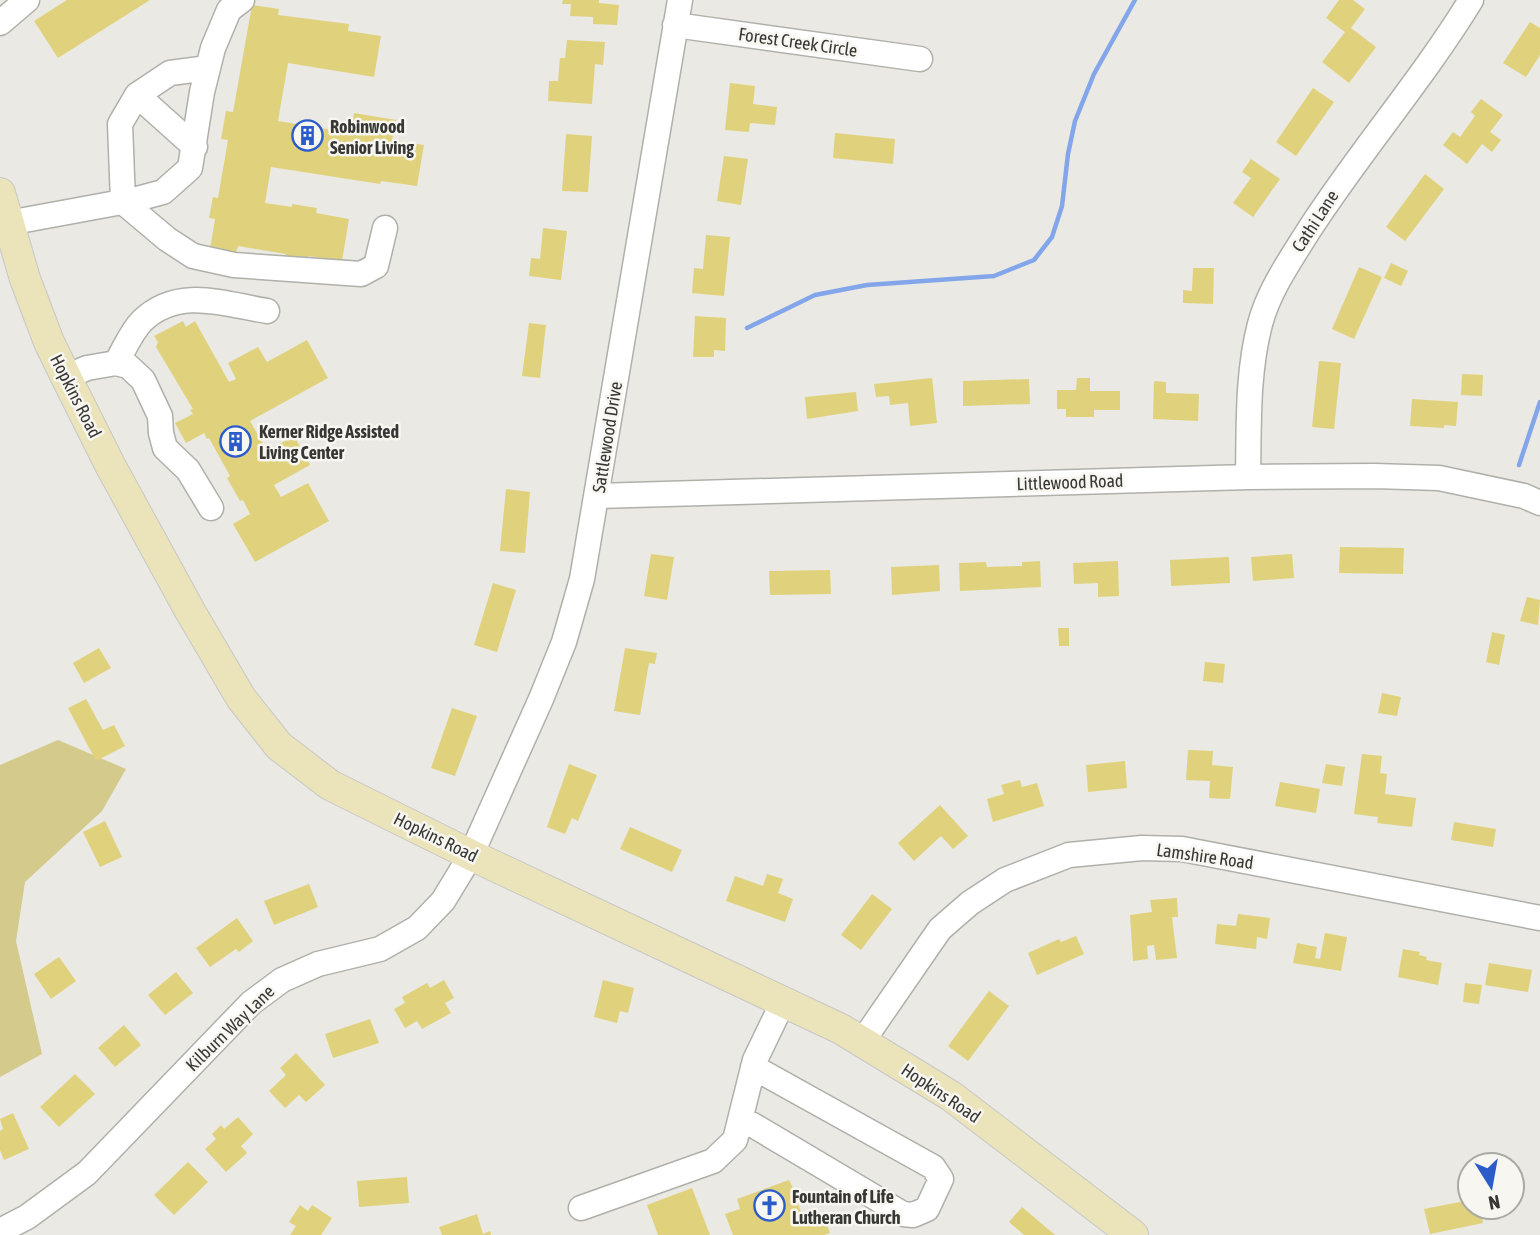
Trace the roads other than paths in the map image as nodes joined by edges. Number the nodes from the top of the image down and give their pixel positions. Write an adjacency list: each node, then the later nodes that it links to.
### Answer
1 (27, 0): 5 (street)
2 (243, 0): 8 (street)
3 (680, 0): 6 (street, Sattlewood Drive)
4 (1471, 0): 18 (street, Cathi Lane)
5 (0, 23)
6 (675, 25): 7 (street, Forest Creek Circle); 19 (street, Sattlewood Drive)
7 (920, 60)
8 (208, 68): 9 (street); 10 (street)
9 (137, 95): 10 (street); 12 (street)
10 (195, 147): 12 (street)
11 (0, 193): 13 (main road, Hopkins Road)
12 (123, 202): 13 (street); 14 (street)
13 (8, 223): 17 (main road, Hopkins Road)
14 (385, 228)
15 (267, 311): 16 (street)
16 (117, 363): 17 (street); 21 (street)
17 (66, 377): 22 (main road, Hopkins Road)
18 (1248, 477): 19 (street, Littlewood Road); 20 (street, Littlewood Road)
19 (597, 496): 22 (street, Sattlewood Drive)
20 (1540, 503)
21 (211, 508)
22 (471, 855): 24 (main road, Hopkins Road); 29 (street, Kilburn Way Lane)
23 (1540, 918): 25 (street, Lamshire Road)
24 (783, 1002): 25 (main road, Hopkins Road); 26 (street)
25 (862, 1042): 31 (main road, Hopkins Road)
26 (753, 1067): 27 (street); 27 (street)
27 (741, 1118): 28 (street)
28 (581, 1208)
29 (32, 1226): 30 (street, Kilburn Way Lane)
30 (0, 1231)
31 (1133, 1235)

